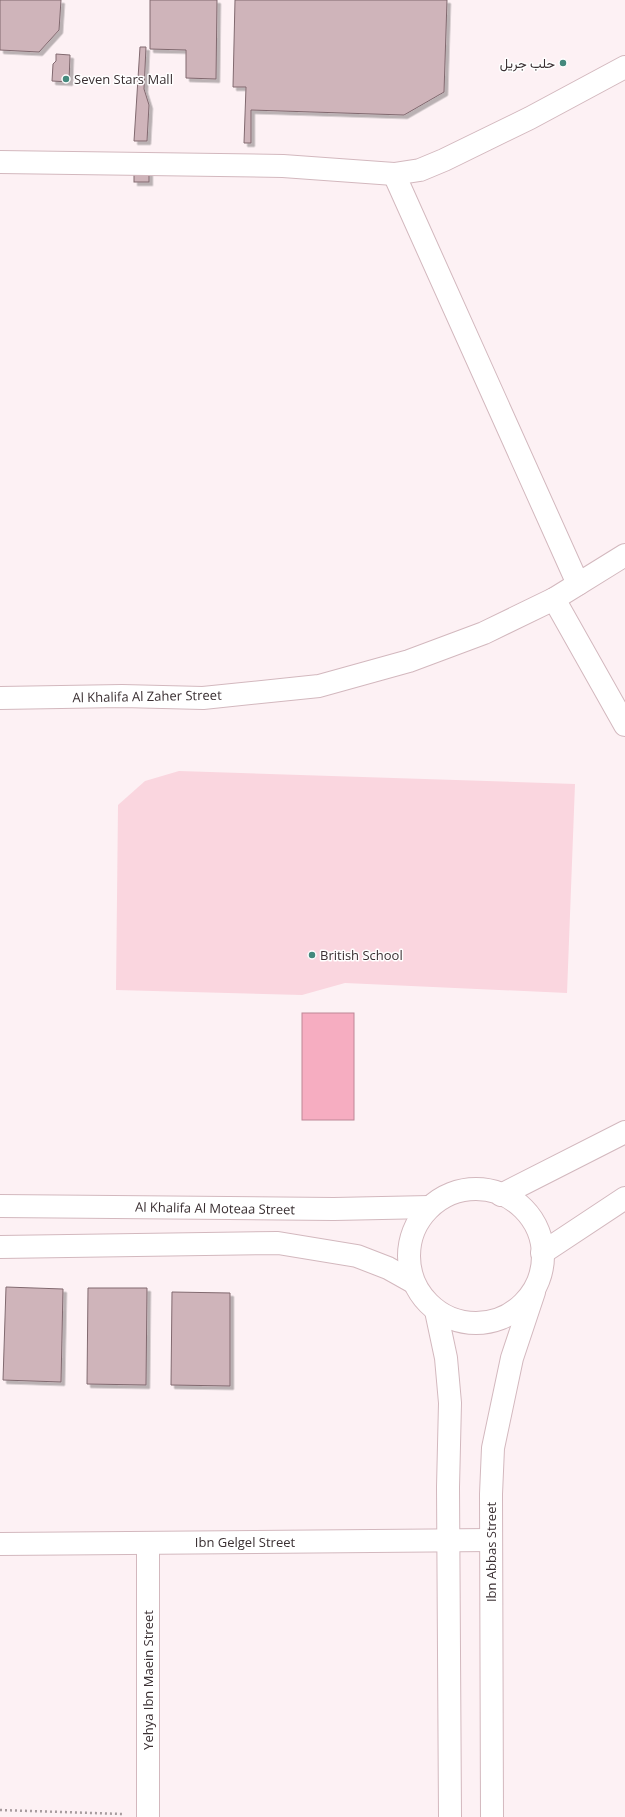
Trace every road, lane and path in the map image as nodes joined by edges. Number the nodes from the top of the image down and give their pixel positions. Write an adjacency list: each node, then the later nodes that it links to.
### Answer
1 (625, 67): 3 (street)
2 (0, 162): 3 (street)
3 (394, 174): 5 (street)
4 (625, 555): 5 (street, Al Khalifa Al Zaher Street)
5 (578, 584): 6 (street, Al Khalifa Al Zaher Street)
6 (554, 599): 7 (street, Al Khalifa Al Zaher Street); 8 (street)
7 (0, 698)
8 (625, 725)
9 (625, 1132): 10 (street)
10 (501, 1195): 13 (street); 15 (street)
11 (625, 1198): 15 (street)
12 (0, 1206): 13 (street, Al Khalifa Al Moteaa Street)
13 (430, 1207): 16 (street)
14 (0, 1247): 16 (street)
15 (542, 1253): 17 (street)
16 (413, 1282): 18 (street)
17 (534, 1292): 18 (street); 19 (street, Ibn Abbas Street)
18 (436, 1311): 20 (street)
19 (491, 1540): 20 (street, Ibn Gelgel Street); 26 (street, Ibn Abbas Street)
20 (449, 1541): 21 (street, Ibn Gelgel Street); 25 (street)
21 (148, 1543): 22 (street, Ibn Gelgel Street); 24 (street, Yehya Ibn Maein Street)
22 (0, 1544)
23 (0, 1810): 24 (path)
24 (148, 1816)
25 (450, 1817)
26 (492, 1817)

